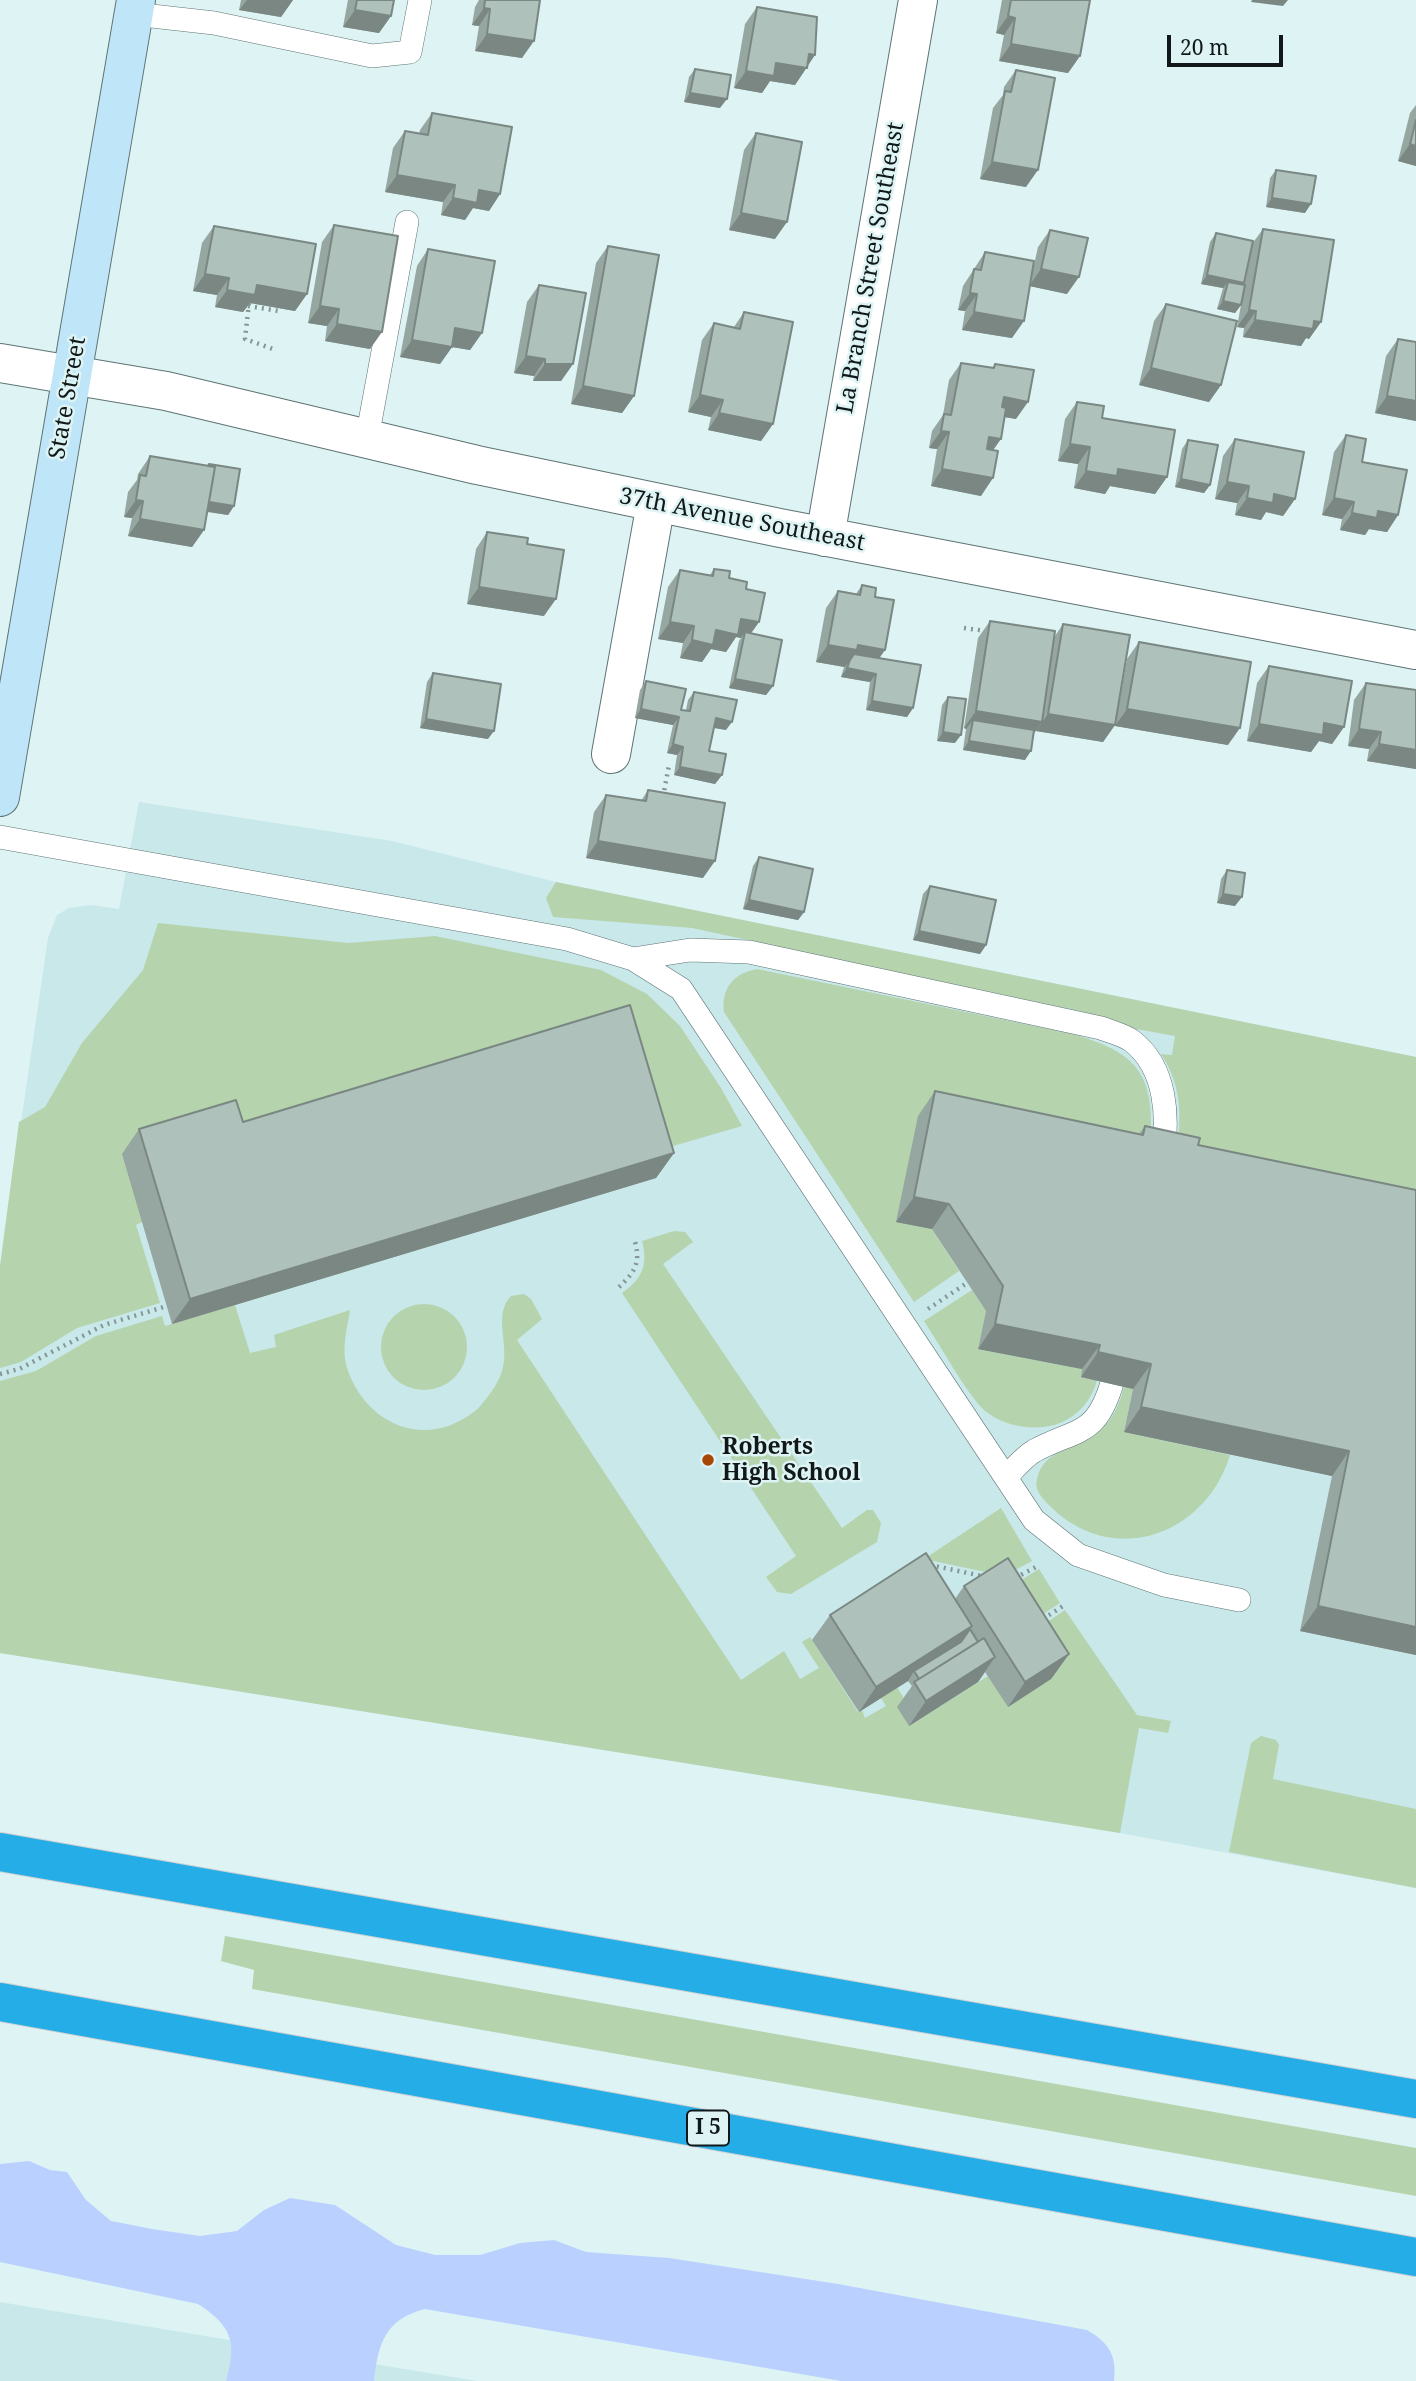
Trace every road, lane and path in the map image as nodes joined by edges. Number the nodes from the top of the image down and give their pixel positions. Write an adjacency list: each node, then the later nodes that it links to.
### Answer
1 (420, 0): 3 (lane)
2 (918, 0): 11 (street, La Branch Street Southeast)
3 (135, 7): 8 (main road, State Street)
4 (407, 222): 9 (lane)
5 (279, 311): 6 (path)
6 (273, 349)
7 (0, 363): 8 (street, 37th Avenue Southeast)
8 (71, 376): 9 (street, 37th Avenue Southeast); 17 (main road, State Street)
9 (367, 438): 10 (street, 37th Avenue Southeast)
10 (656, 503): 11 (street, 37th Avenue Southeast); 15 (street)
11 (825, 537): 14 (street, 37th Avenue Southeast)
12 (964, 628): 13 (path)
13 (989, 632)
14 (1416, 650)
15 (611, 754)
16 (669, 765): 18 (path)
17 (0, 797)
18 (662, 803)
19 (0, 837): 20 (lane)
20 (633, 959): 21 (lane); 29 (lane)
21 (1161, 1158)
22 (635, 1242): 24 (path)
23 (967, 1283): 26 (path)
24 (619, 1287)
25 (167, 1306): 27 (path)
26 (928, 1310)
27 (0, 1374)
28 (1112, 1384): 29 (lane)
29 (1006, 1476): 34 (lane)
30 (918, 1562): 32 (path)
31 (1036, 1567): 33 (path)
32 (996, 1579)
33 (1009, 1581)
34 (1239, 1600)
35 (1063, 1606): 36 (path)
36 (1032, 1626)
37 (5, 1853): 39 (highway)
38 (0, 2002): 40 (highway, I 5)
39 (1416, 2099)
40 (1416, 2257)

